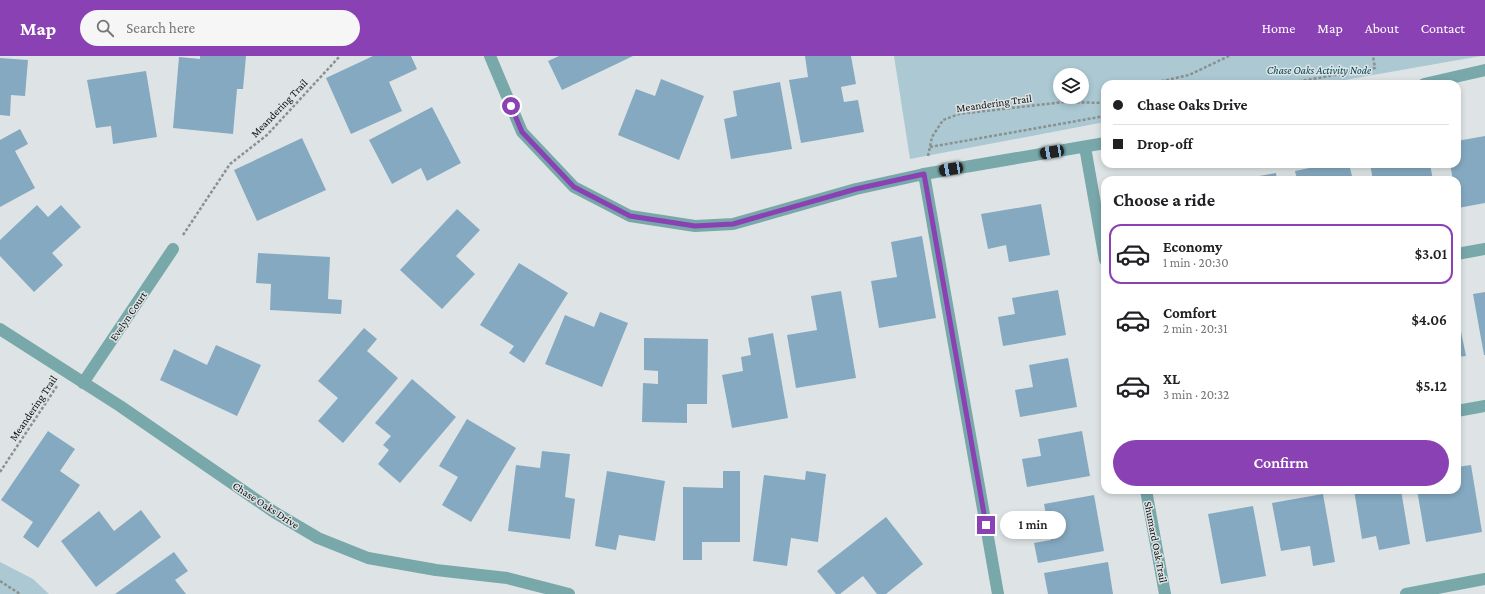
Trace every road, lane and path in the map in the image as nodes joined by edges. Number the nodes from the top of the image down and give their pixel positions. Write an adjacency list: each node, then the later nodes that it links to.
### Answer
1 (340, 56): 16 (path, Meandering Trail)
2 (490, 56): 14 (street)
3 (1229, 56): 6 (path)
4 (1373, 56): 7 (path)
5 (1485, 70): 8 (street)
6 (1169, 80)
7 (1307, 80)
8 (1441, 80)
9 (1101, 103): 13 (path, Meandering Trail)
10 (1101, 117): 13 (path)
11 (1101, 144): 12 (street)
12 (1085, 147): 14 (street); 15 (street)
13 (930, 148): 14 (path, Meandering Trail)
14 (924, 174): 30 (street)
15 (1101, 237)
16 (174, 249): 21 (street, Evelyn Court)
17 (1485, 249): 18 (street)
18 (1461, 253)
19 (0, 328): 20 (street, Chase Oaks Drive)
20 (67, 372): 21 (street, Chase Oaks Drive); 24 (path, Meandering Trail)
21 (83, 383): 29 (street, Chase Oaks Drive)
22 (1485, 406): 23 (street)
23 (1461, 410)
24 (0, 472)
25 (1147, 494): 31 (street, Shumard Oak Trail)
26 (1485, 579): 32 (street)
27 (0, 581): 28 (path)
28 (20, 594)
29 (569, 594)
30 (998, 594)
31 (1165, 594)
32 (1406, 594)

